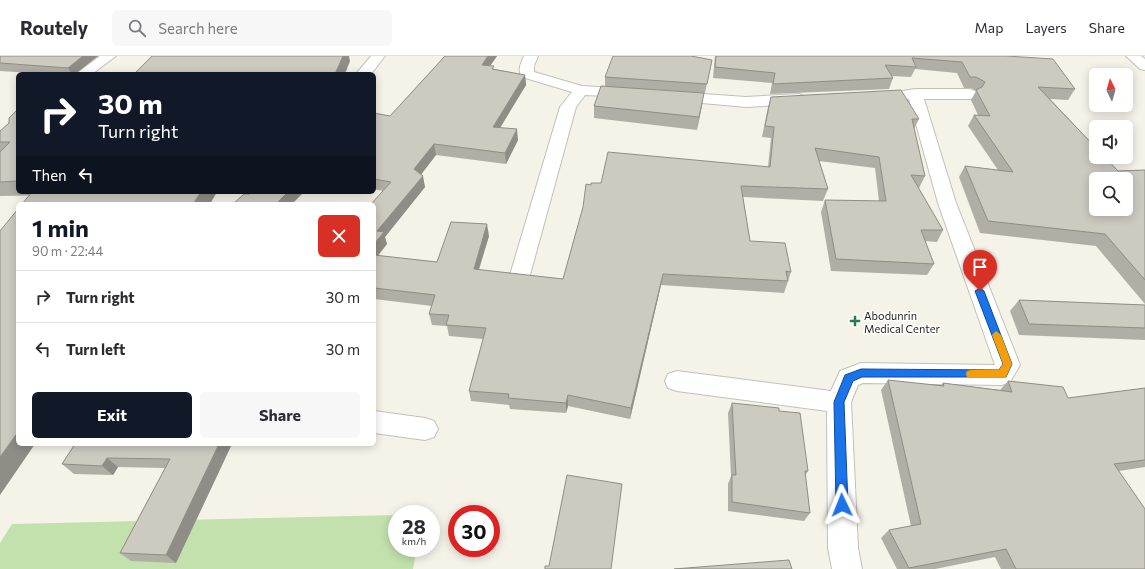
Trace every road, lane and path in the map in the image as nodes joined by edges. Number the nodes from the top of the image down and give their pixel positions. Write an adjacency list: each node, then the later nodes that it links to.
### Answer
1 (109, 56): 6 (street)
2 (378, 56): 7 (street)
3 (531, 56): 8 (street)
4 (1133, 56): 5 (street)
5 (1145, 66)
6 (86, 72)
7 (365, 72)
8 (581, 90): 9 (street); 15 (street)
9 (644, 94)
10 (916, 94): 11 (street); 13 (street); 17 (street)
11 (970, 94)
12 (659, 96): 14 (street)
13 (885, 96)
14 (815, 99)
15 (520, 274)
16 (677, 381): 17 (street)
17 (839, 402): 20 (street)
18 (376, 422): 19 (street)
19 (425, 430)
20 (847, 569)

